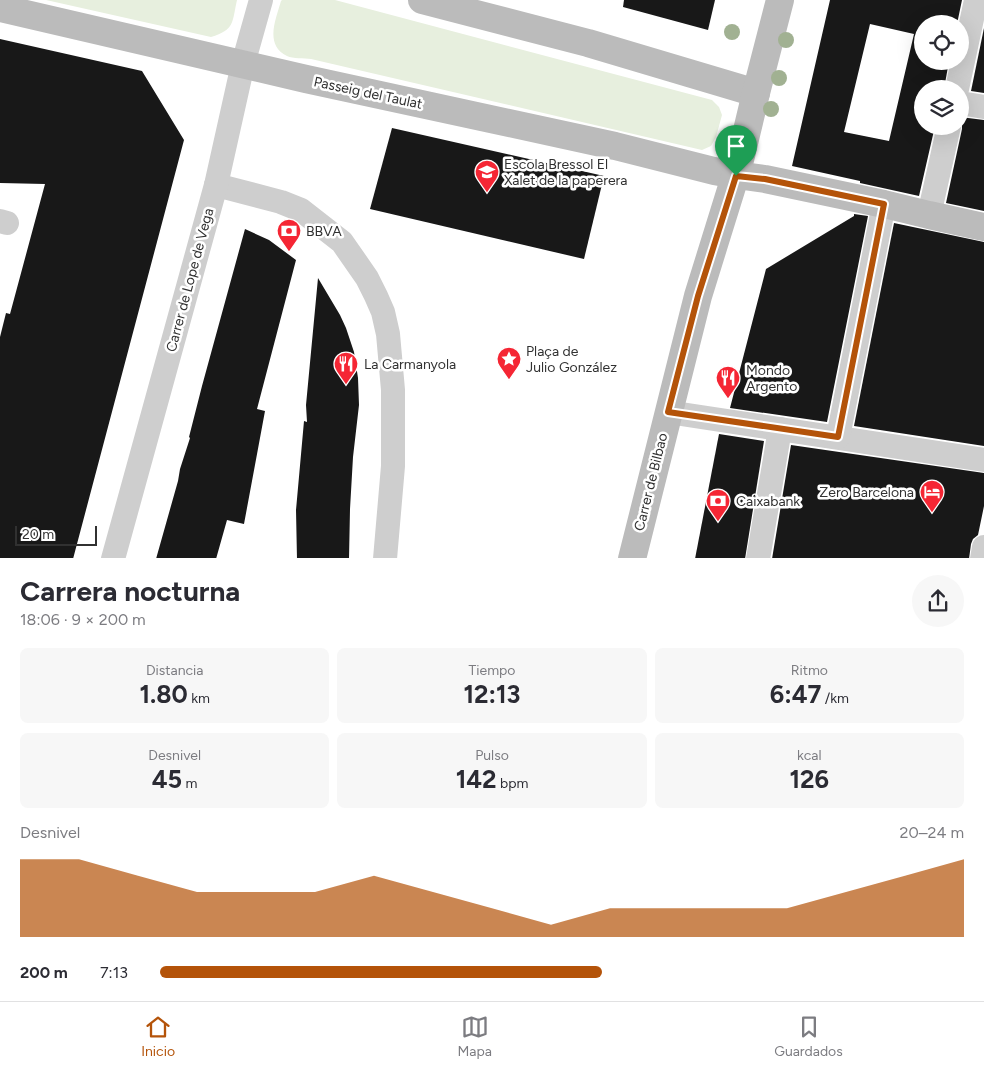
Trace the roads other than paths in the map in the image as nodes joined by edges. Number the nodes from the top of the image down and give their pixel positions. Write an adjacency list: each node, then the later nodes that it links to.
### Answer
1 (261, 0): 6 (street, Carrer de Lope de Vega)
2 (422, 0): 8 (street)
3 (780, 0): 8 (street, Carrer de Bilbao)
4 (976, 0): 7 (street)
5 (0, 8): 6 (street, Passeig del Taulat)
6 (242, 64): 12 (street, Passeig del Taulat); 13 (street, Carrer de Lope de Vega)
7 (959, 80)
8 (756, 93): 12 (street, Carrer de Bilbao)
9 (969, 104): 10 (street)
10 (984, 107)
11 (947, 135): 15 (street)
12 (736, 176): 14 (street, Passeig del Taulat); 17 (street, Carrer de Bilbao)
13 (216, 185): 22 (street, Carrer de Lope de Vega); 23 (street)
14 (884, 204): 15 (street, Passeig del Taulat); 19 (street)
15 (929, 215): 16 (street, Passeig del Taulat)
16 (984, 227)
17 (668, 412): 18 (street); 24 (street, Carrer de Bilbao)
18 (780, 429): 19 (street); 25 (street)
19 (838, 437): 20 (street)
20 (984, 460)
21 (984, 547): 26 (street)
22 (113, 558)
23 (385, 558)
24 (632, 558)
25 (758, 558)
26 (982, 558)

